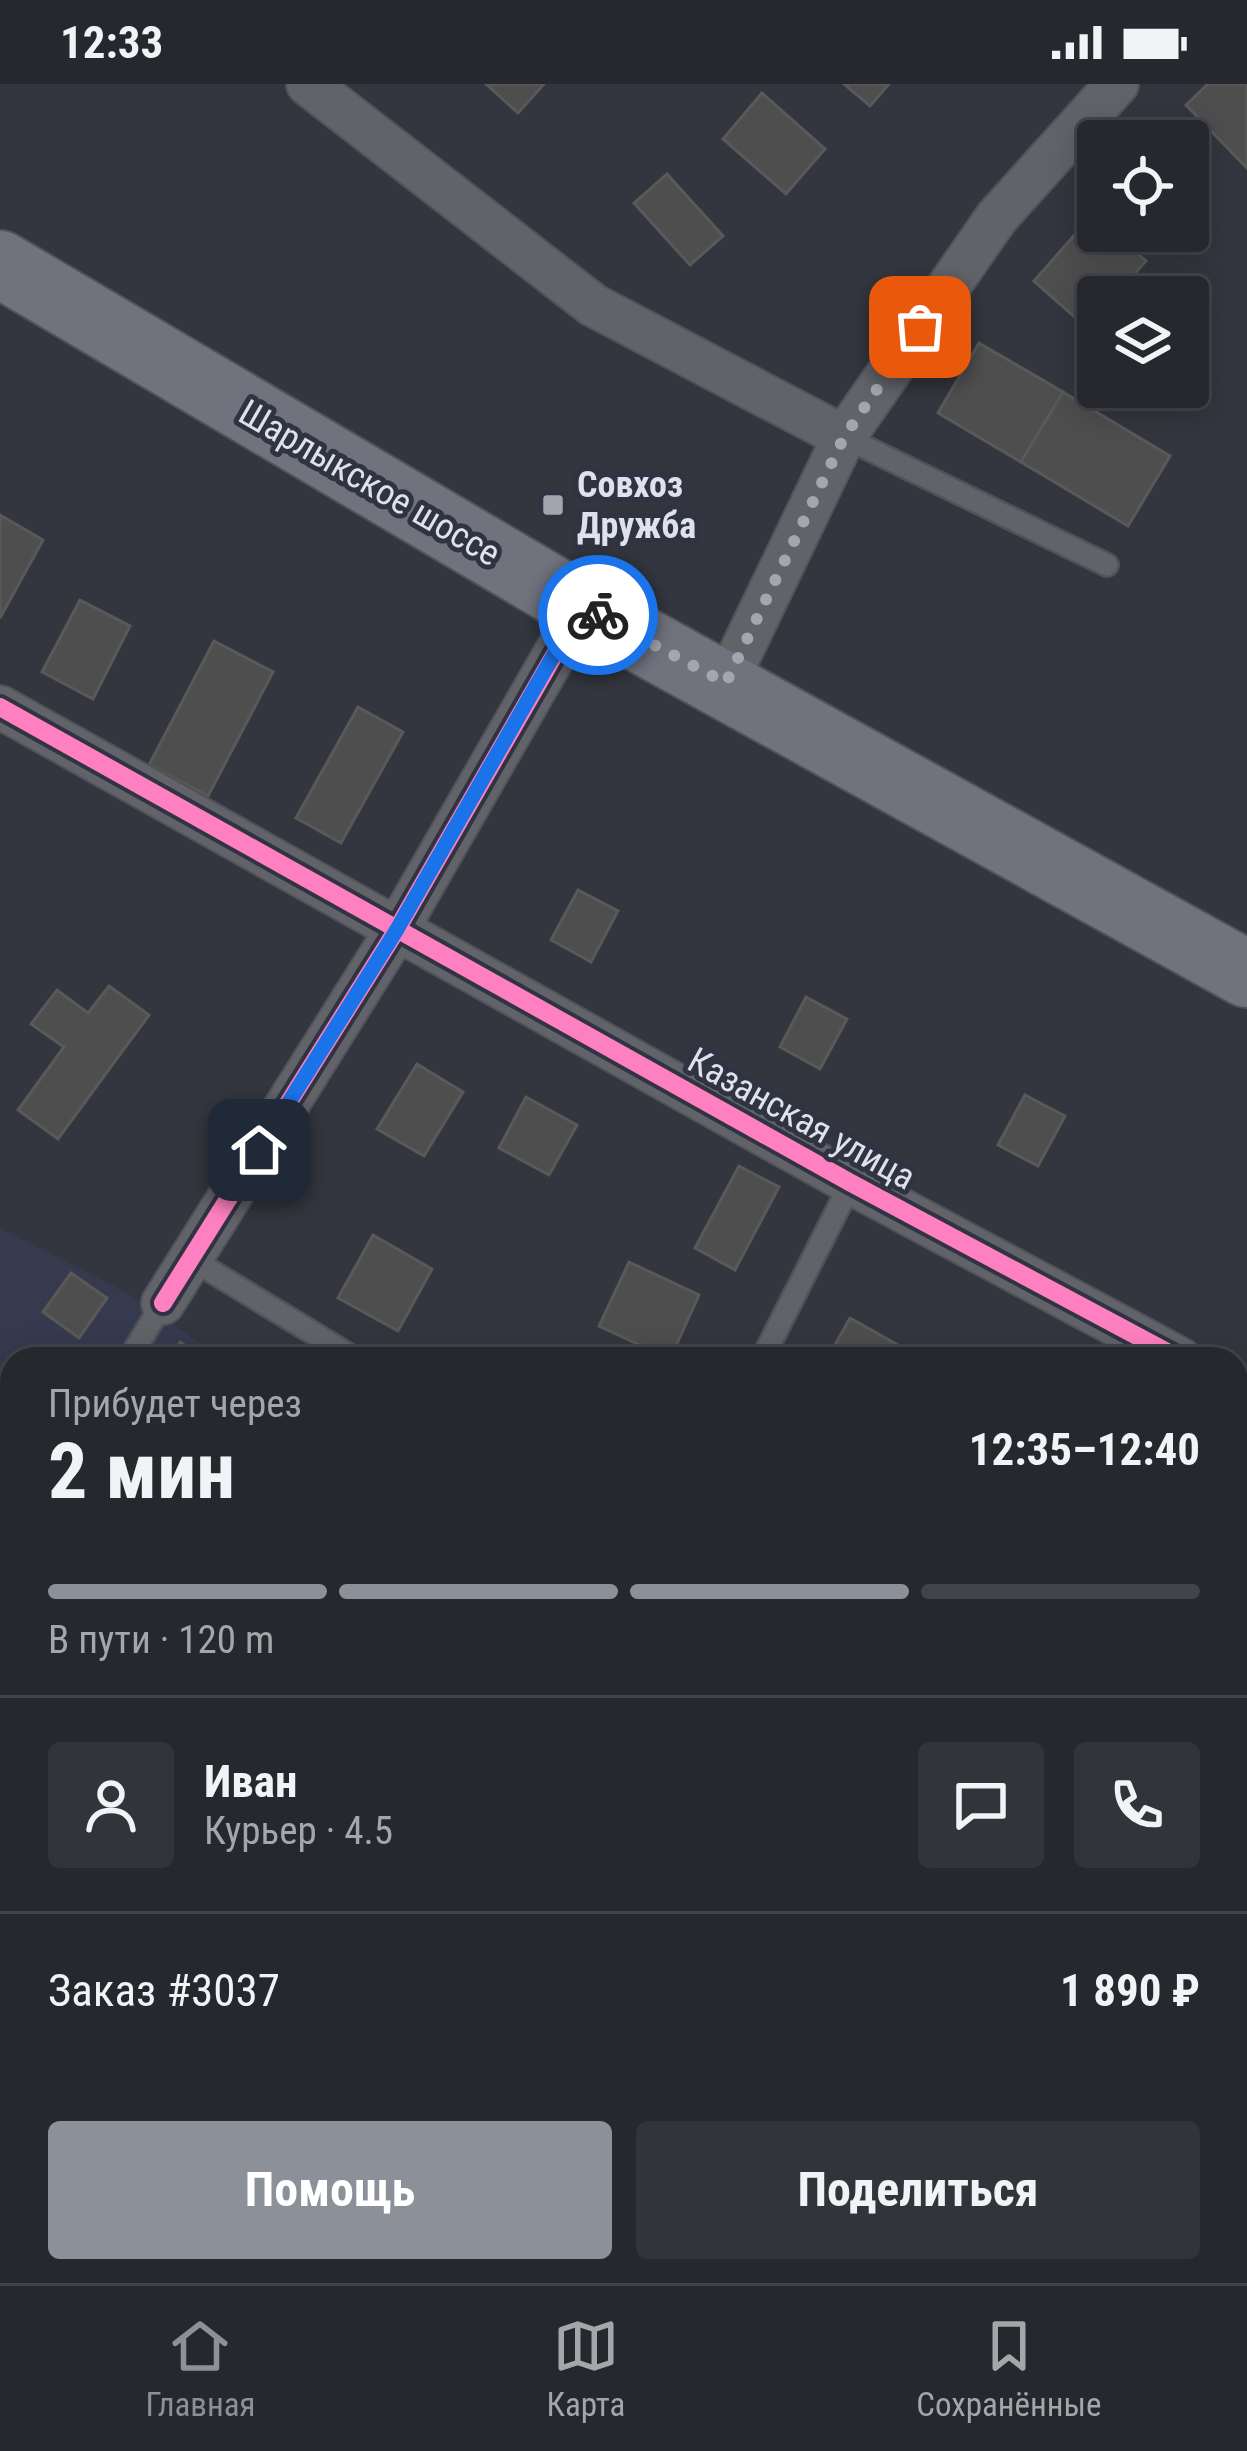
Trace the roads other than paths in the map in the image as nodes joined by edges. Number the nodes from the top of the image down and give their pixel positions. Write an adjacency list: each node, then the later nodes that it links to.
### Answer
1 (308, 84): 4 (street)
2 (1117, 84): 4 (street)
3 (0, 264): 6 (main road, Шарлыкское шоссе)
4 (844, 437): 5 (lane); 7 (street)
5 (1107, 565)
6 (581, 607): 7 (main road, Шарлыкское шоссе); 9 (street)
7 (726, 683): 10 (main road, Шарлыкское шоссе)
8 (0, 707): 9 (street, Казанская улица)
9 (396, 931): 11 (street, Казанская улица); 12 (street)
10 (1247, 974)
11 (851, 1183): 16 (lane); 17 (street, Казанская улица)
12 (191, 1259): 13 (street); 15 (lane)
13 (164, 1303): 14 (lane)
14 (136, 1347)
15 (336, 1347)
16 (768, 1347)
17 (1158, 1347)

